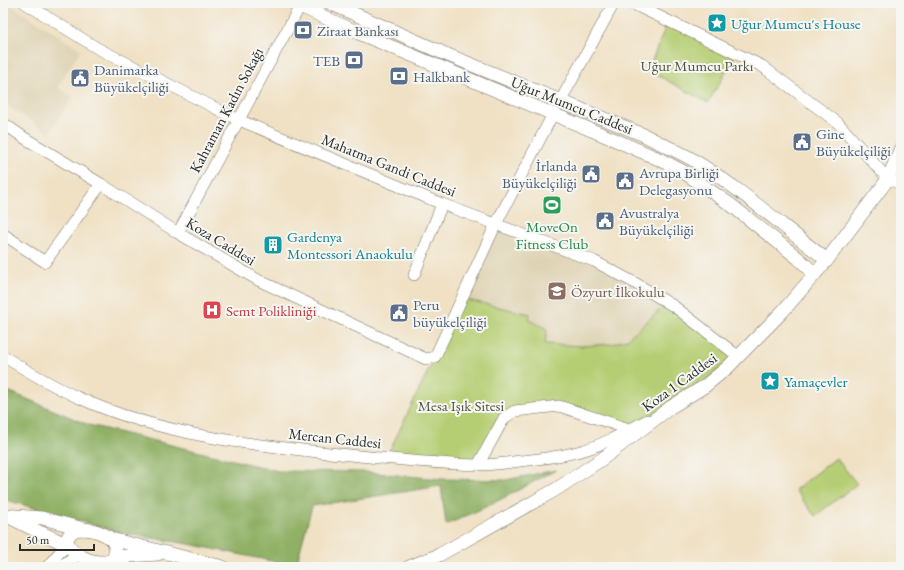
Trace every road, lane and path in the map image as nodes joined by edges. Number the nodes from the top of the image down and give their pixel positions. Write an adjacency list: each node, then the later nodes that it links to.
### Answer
1 (25, 3): 8 (street, Mahatma Gandi Caddesi)
2 (330, 3): 6 (main road, Uğur Mumcu Caddesi)
3 (614, 3): 6 (street)
4 (631, 3): 11 (street)
5 (299, 4): 7 (main road, Uğur Mumcu Caddesi); 8 (street, Kahraman Kadın Sokağı)
6 (561, 100): 7 (main road); 18 (main road, Uğur Mumcu Caddesi)
7 (553, 114): 15 (street); 19 (main road, Uğur Mumcu Caddesi)
8 (239, 120): 14 (street, Mahatma Gandi Caddesi); 16 (street, Kahraman Kadın Sokağı)
9 (3, 123): 12 (street, Koza Caddesi)
10 (901, 148): 11 (main road, Koza 1 Caddesi)
11 (888, 179): 13 (street); 18 (main road, Koza 1 Caddesi)
12 (101, 184): 16 (street, Koza Caddesi); 17 (street)
13 (901, 184)
14 (442, 204): 15 (street, Mahatma Gandi Caddesi); 20 (street)
15 (496, 224): 16 (street, Koza Caddesi); 22 (street, Mahatma Gandi Caddesi)
16 (178, 233)
17 (3, 234)
18 (827, 260): 19 (main road, Koza 1 Caddesi)
19 (815, 274): 22 (main road, Koza 1 Caddesi)
20 (414, 275)
21 (3, 356): 25 (street, Mercan Caddesi)
22 (740, 357): 23 (main road, Koza 1 Caddesi)
23 (671, 407): 24 (street, Mercan Caddesi); 37 (main road, Koza 1 Caddesi)
24 (629, 429): 25 (street, Mercan Caddesi); 25 (street)
25 (478, 465)
26 (5, 515): 27 (main road); 29 (main road)
27 (86, 529): 28 (main road); 29 (main road)
28 (112, 539): 30 (main road); 33 (main road)
29 (68, 545): 31 (main road); 34 (street)
30 (166, 553): 32 (main road); 36 (main road)
31 (78, 555): 33 (main road); 35 (street)
32 (128, 561): 33 (main road)
33 (105, 562)
34 (47, 567)
35 (59, 567)
36 (223, 567)
37 (409, 567)

